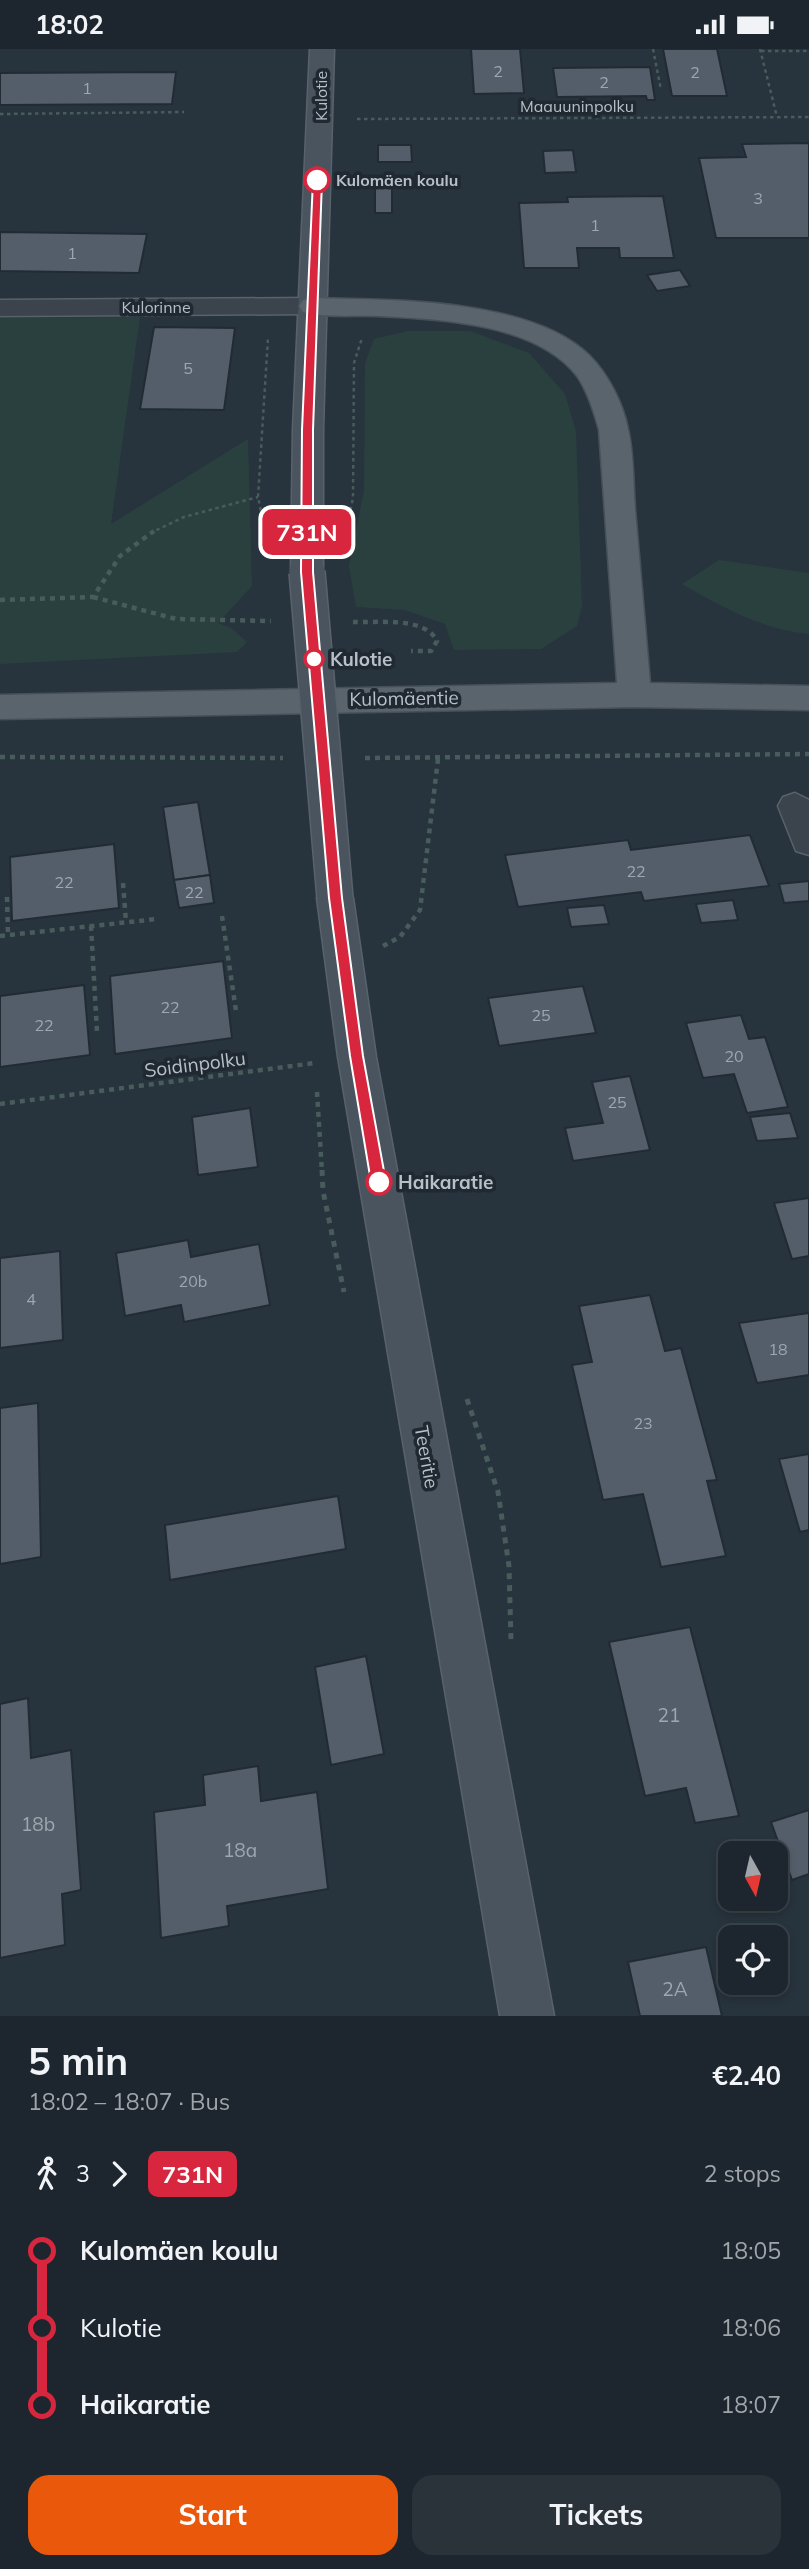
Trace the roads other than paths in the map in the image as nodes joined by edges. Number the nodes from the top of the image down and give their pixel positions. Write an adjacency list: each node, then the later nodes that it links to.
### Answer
1 (321, 49): 2 (street, Kulotie)
2 (313, 306): 3 (street, Kulorinne); 4 (main road); 9 (street, Kulotie, bridge)
3 (0, 308)
4 (634, 695): 5 (main road, Kulomäentie); 6 (main road, Kulomäentie)
5 (809, 698)
6 (0, 707)
7 (795, 806): 8 (street)
8 (809, 841)
9 (335, 898): 10 (street, Teeritie)
10 (527, 2016)

